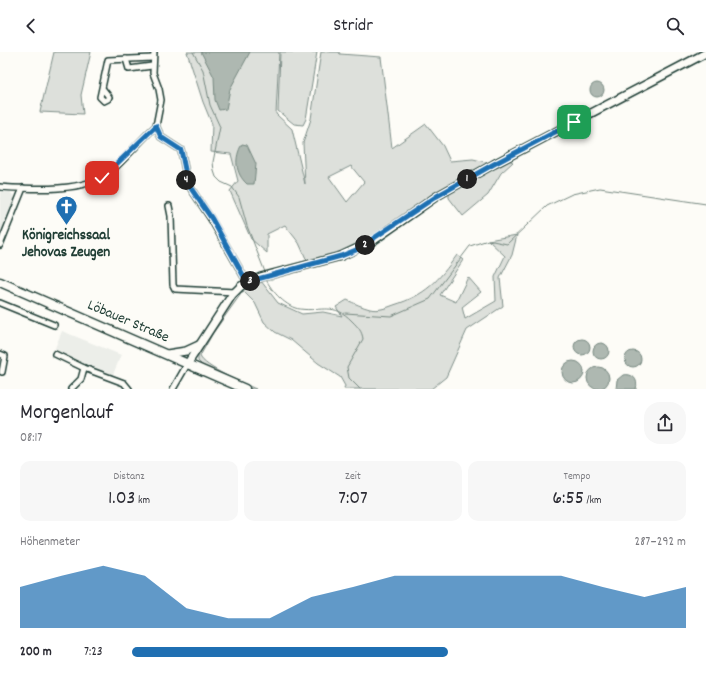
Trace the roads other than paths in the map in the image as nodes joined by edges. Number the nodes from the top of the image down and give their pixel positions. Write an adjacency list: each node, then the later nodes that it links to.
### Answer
1 (706, 53): 12 (main road)
2 (153, 55): 3 (street); 4 (street)
3 (126, 59): 4 (street); 5 (street)
4 (152, 66): 6 (street)
5 (102, 88)
6 (156, 126): 8 (street); 12 (street)
7 (0, 187): 8 (street)
8 (23, 188): 10 (street)
9 (169, 206): 13 (street)
10 (0, 245)
11 (0, 282): 18 (main road, Löbauer Straße)
12 (247, 282): 13 (main road)
13 (234, 292): 16 (main road)
14 (0, 303): 15 (street)
15 (54, 324)
16 (199, 344): 18 (main road); 20 (main road)
17 (55, 354): 21 (street)
18 (167, 354): 20 (main road, Löbauer Straße)
19 (3, 355): 22 (street)
20 (188, 363): 25 (street); 26 (main road, Löbauer Straße)
21 (84, 368): 23 (street); 24 (street)
22 (0, 373)
23 (71, 389)
24 (129, 389)
25 (173, 389)
26 (245, 389)

